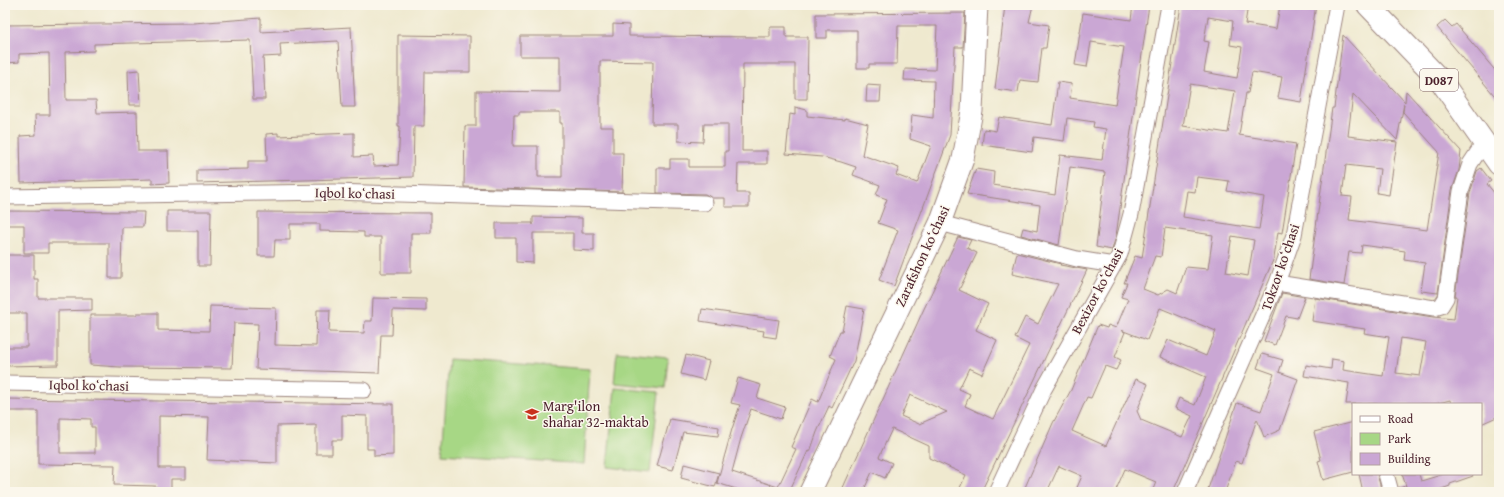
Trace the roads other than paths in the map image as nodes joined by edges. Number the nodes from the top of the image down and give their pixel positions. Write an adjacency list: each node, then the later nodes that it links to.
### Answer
1 (977, 5): 9 (main road, Zarafshon koʻchasi)
2 (1169, 5): 10 (street, Bexizor koʻchasi)
3 (1337, 5): 11 (street, Tokzor koʻchasi)
4 (1368, 5): 5 (main road, D087)
5 (1484, 143): 6 (main road, D087); 11 (street)
6 (1499, 164)
7 (5, 197): 8 (street, Iqbol koʻchasi)
8 (705, 203)
9 (940, 223): 10 (street); 15 (main road, Zarafshon koʻchasi)
10 (1114, 265): 16 (street, Bexizor koʻchasi)
11 (1277, 283): 17 (street, Tokzor koʻchasi)
12 (5, 383): 13 (street, Iqbol koʻchasi)
13 (364, 390)
14 (1386, 475): 18 (street)
15 (810, 492)
16 (996, 492)
17 (1184, 492)
18 (1391, 492)

